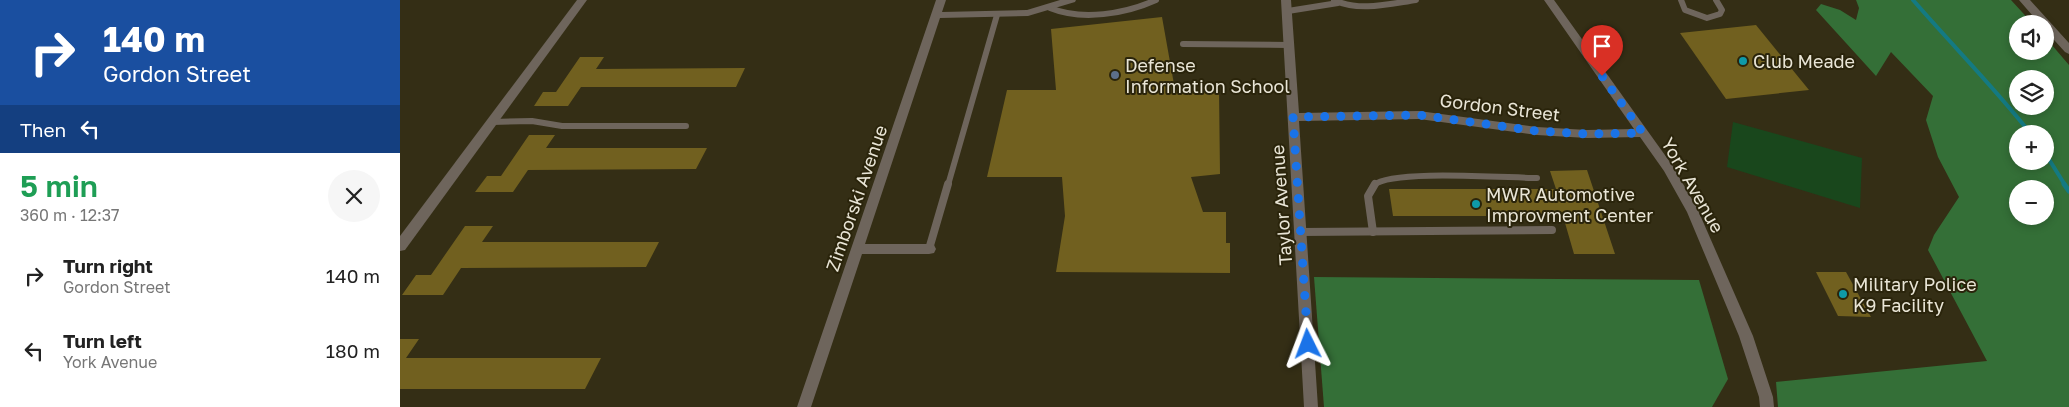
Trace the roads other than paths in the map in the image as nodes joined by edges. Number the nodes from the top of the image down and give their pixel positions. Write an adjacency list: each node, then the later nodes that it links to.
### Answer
1 (582, 0): 19 (street)
2 (941, 0): 13 (street, Zimborski Avenue)
3 (1071, 0): 12 (street)
4 (1156, 0): 12 (lane)
5 (1416, 0): 10 (lane)
6 (1550, 0): 21 (street, York Avenue)
7 (1681, 0): 8 (lane)
8 (1716, 0)
9 (2024, 0): 17 (street)
10 (1336, 2): 11 (lane)
11 (1287, 6): 16 (street, Taylor Avenue)
12 (1050, 8): 14 (street)
13 (936, 15): 14 (street); 27 (street, Zimborski Avenue)
14 (997, 15): 28 (lane)
15 (1183, 44): 16 (lane)
16 (1289, 45): 18 (street, Taylor Avenue)
17 (2069, 50)
18 (1293, 117): 21 (street, Gordon Street); 24 (street, Taylor Avenue)
19 (492, 122): 20 (lane); 26 (street)
20 (686, 126)
21 (1643, 133): 31 (street, York Avenue)
22 (1537, 178): 25 (lane)
23 (1552, 230): 25 (lane)
24 (1301, 232): 25 (lane); 30 (street, Taylor Avenue)
25 (1373, 232)
26 (400, 246)
27 (858, 249): 28 (street); 29 (street, Zimborski Avenue)
28 (929, 249)
29 (804, 407)
30 (1311, 407)
31 (1767, 407)

